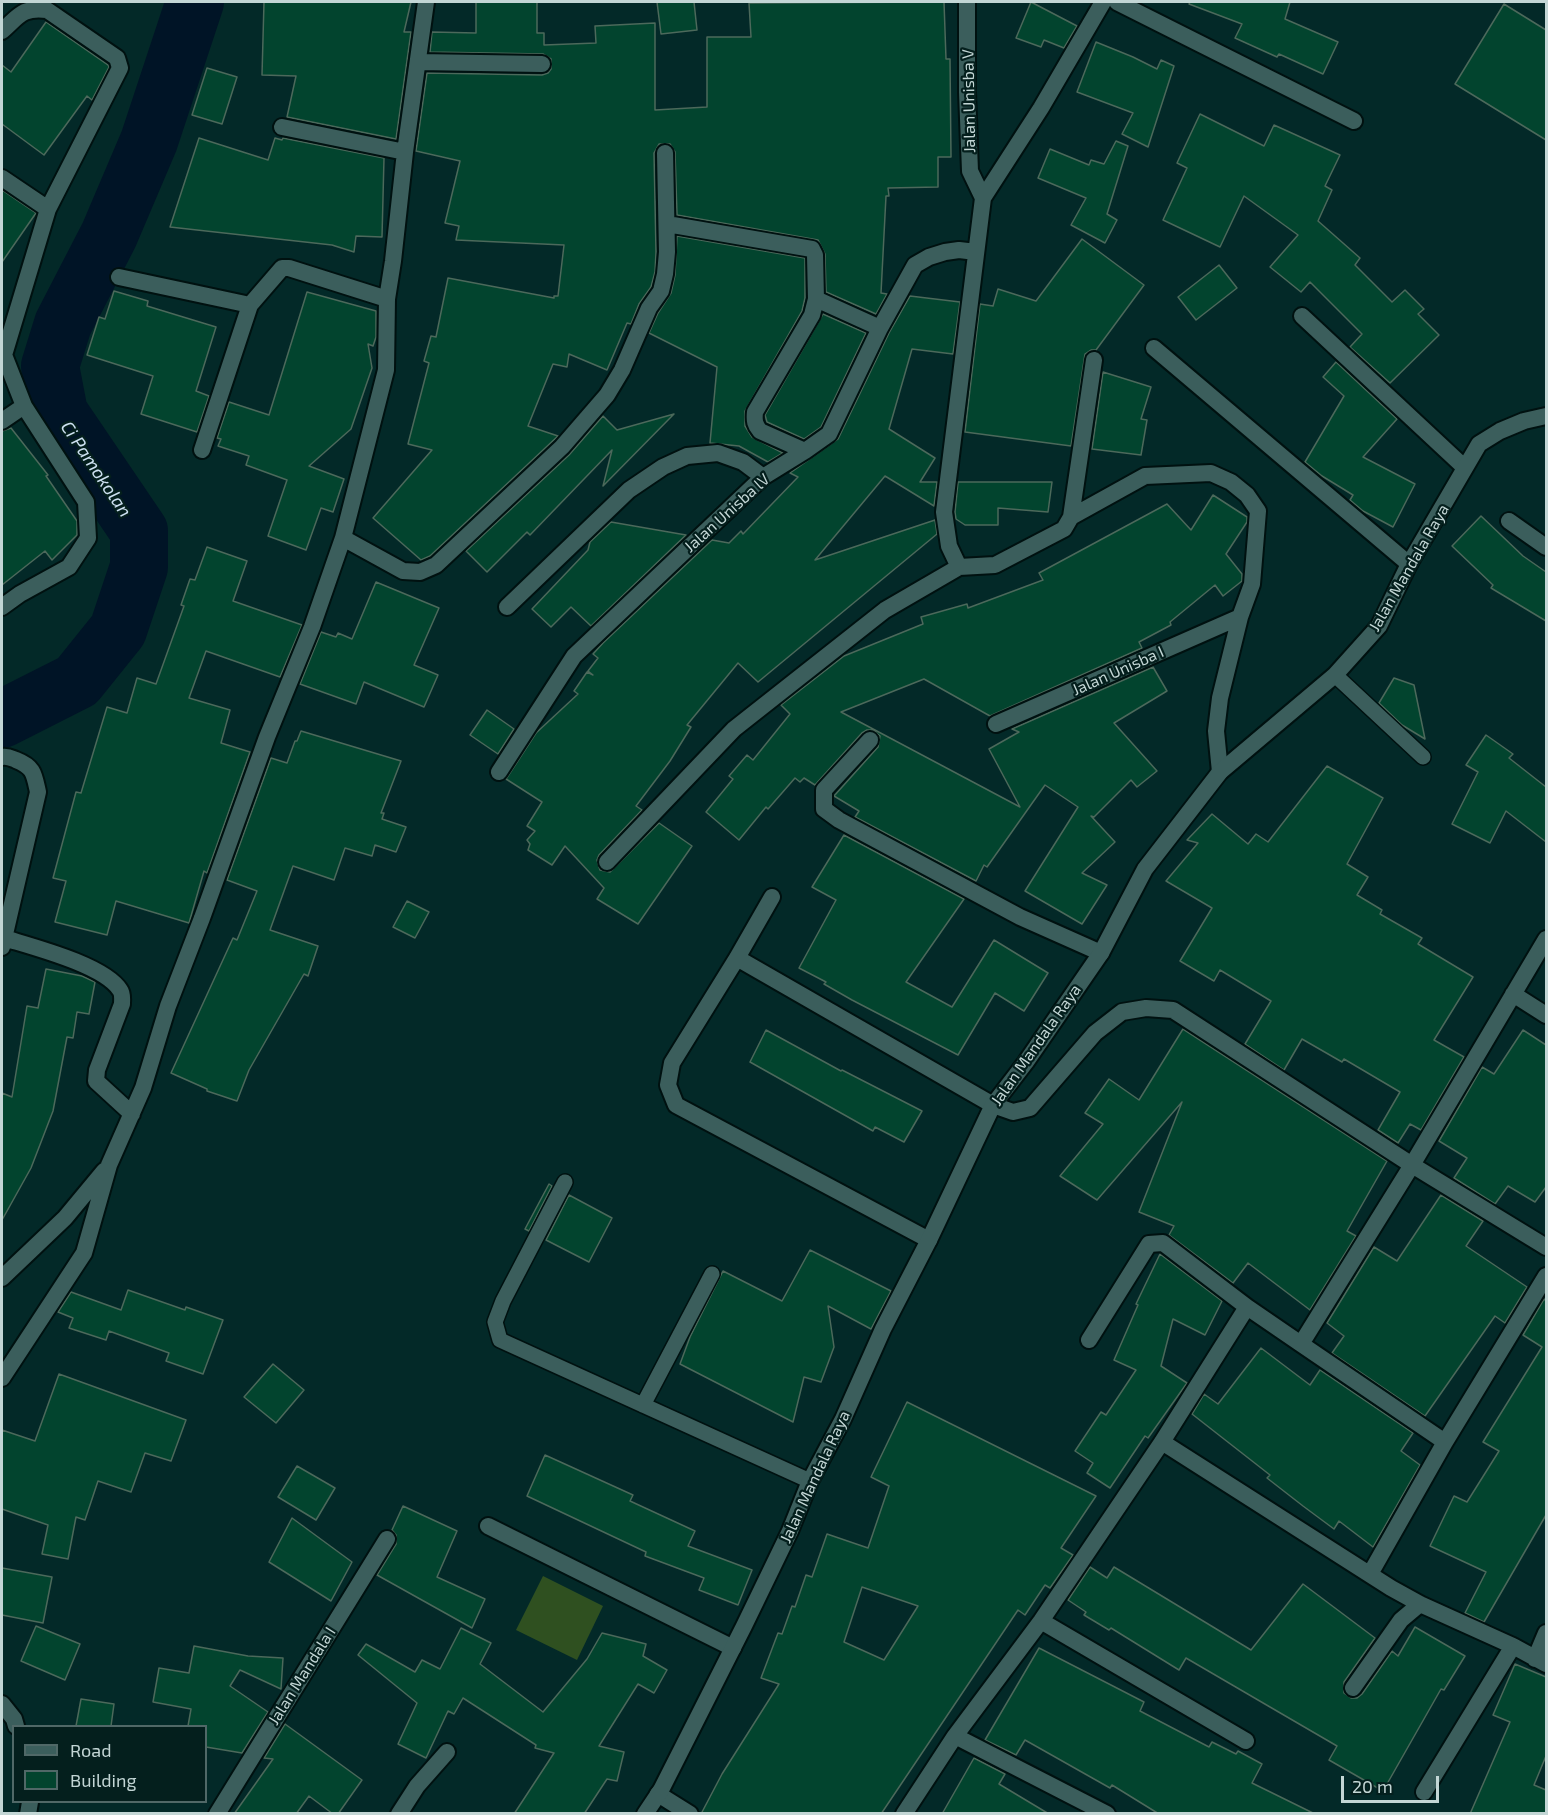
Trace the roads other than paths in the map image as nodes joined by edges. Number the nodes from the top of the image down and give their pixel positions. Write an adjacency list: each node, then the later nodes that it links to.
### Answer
1 (426, 2): 6 (street)
2 (967, 2): 13 (street, Jalan Unisba V)
3 (1103, 2): 13 (street)
4 (1117, 2): 8 (street)
5 (2, 31): 14 (street)
6 (418, 62): 7 (street); 10 (street)
7 (542, 64)
8 (1354, 121)
9 (282, 127): 10 (street)
10 (405, 152): 18 (street)
11 (665, 153): 15 (street)
12 (2, 178): 14 (street)
13 (983, 198): 16 (street)
14 (48, 209): 24 (street)
15 (667, 224): 19 (street); 35 (street)
16 (976, 252): 22 (street, Jalan Unisba lV); 38 (street)
17 (119, 277): 20 (street)
18 (387, 299): 20 (street); 35 (street)
19 (816, 299): 22 (street); 30 (street)
20 (250, 305): 29 (street)
21 (1302, 316): 31 (street)
22 (880, 328): 30 (street, Jalan Unisba lV)
23 (1154, 348): 37 (street)
24 (3, 355): 26 (street)
25 (1095, 360): 33 (street)
26 (24, 406): 28 (street); 39 (street)
27 (1546, 416): 31 (street, Jalan Mandala Raya)
28 (2, 421)
29 (202, 450)
30 (805, 451): 32 (street, Jalan Unisba lV)
31 (1464, 467): 37 (street, Jalan Mandala Raya)
32 (763, 477): 40 (street); 47 (street, Jalan Unisba lV)
33 (1071, 517): 38 (street); 41 (street)
34 (1509, 521): 36 (street)
35 (343, 538): 58 (street)
36 (1546, 547)
37 (1409, 564): 42 (street, Jalan Mandala Raya)
38 (959, 567): 49 (street)
39 (2, 607)
40 (507, 608)
41 (1240, 617): 43 (street, Jalan Unisba I); 48 (street)
42 (1335, 675): 46 (lane); 48 (street, Jalan Mandala Raya)
43 (996, 724)
44 (870, 740): 53 (street)
45 (2, 757): 52 (street)
46 (1423, 757)
47 (499, 772)
48 (1220, 772): 53 (street, Jalan Mandala Raya)
49 (607, 862)
50 (772, 897): 54 (street)
51 (1546, 939): 55 (street)
52 (3, 942): 58 (street)
53 (1101, 952): 57 (street, Jalan Mandala Raya)
54 (737, 958): 57 (street); 62 (street)
55 (1513, 994): 56 (street); 59 (street)
56 (1546, 1015)
57 (993, 1104): 59 (street); 62 (street, Jalan Mandala Raya)
58 (132, 1114): 60 (street)
59 (1412, 1165): 63 (street); 69 (street)
60 (108, 1166): 66 (street); 70 (street)
61 (565, 1182): 71 (lane)
62 (929, 1240): 74 (street, Jalan Mandala Raya)
63 (1546, 1247)
64 (712, 1274): 71 (lane)
65 (1546, 1276): 73 (street)
66 (2, 1278)
67 (1247, 1307): 68 (street); 69 (street); 72 (street)
68 (1089, 1340)
69 (1301, 1344): 73 (street)
70 (2, 1378)
71 (643, 1405): 74 (lane)
72 (1162, 1442): 77 (street); 79 (street)
73 (1445, 1442): 77 (street)
74 (810, 1481): 82 (street, Jalan Mandala Raya)
75 (488, 1526): 82 (street)
76 (387, 1539): 92 (street, Jalan Mandala I)
77 (1370, 1574): 78 (street)
78 (1420, 1604): 81 (street); 84 (street)
79 (1041, 1621): 87 (street); 88 (street)
80 (1546, 1633): 83 (street)
81 (1513, 1646): 83 (street); 90 (street)
82 (733, 1648): 91 (street, Jalan Mandala Raya)
83 (1541, 1662)
84 (1353, 1688)
85 (2, 1704): 86 (street)
86 (16, 1725)
87 (955, 1736): 96 (street); 97 (street)
88 (1246, 1741)
89 (447, 1752): 93 (street)
90 (1424, 1792)
91 (658, 1794): 94 (street, Jalan Mandala Raya); 95 (street)
92 (216, 1814)
93 (399, 1814)
94 (645, 1814)
95 (690, 1814)
96 (904, 1814)
97 (1107, 1814)

